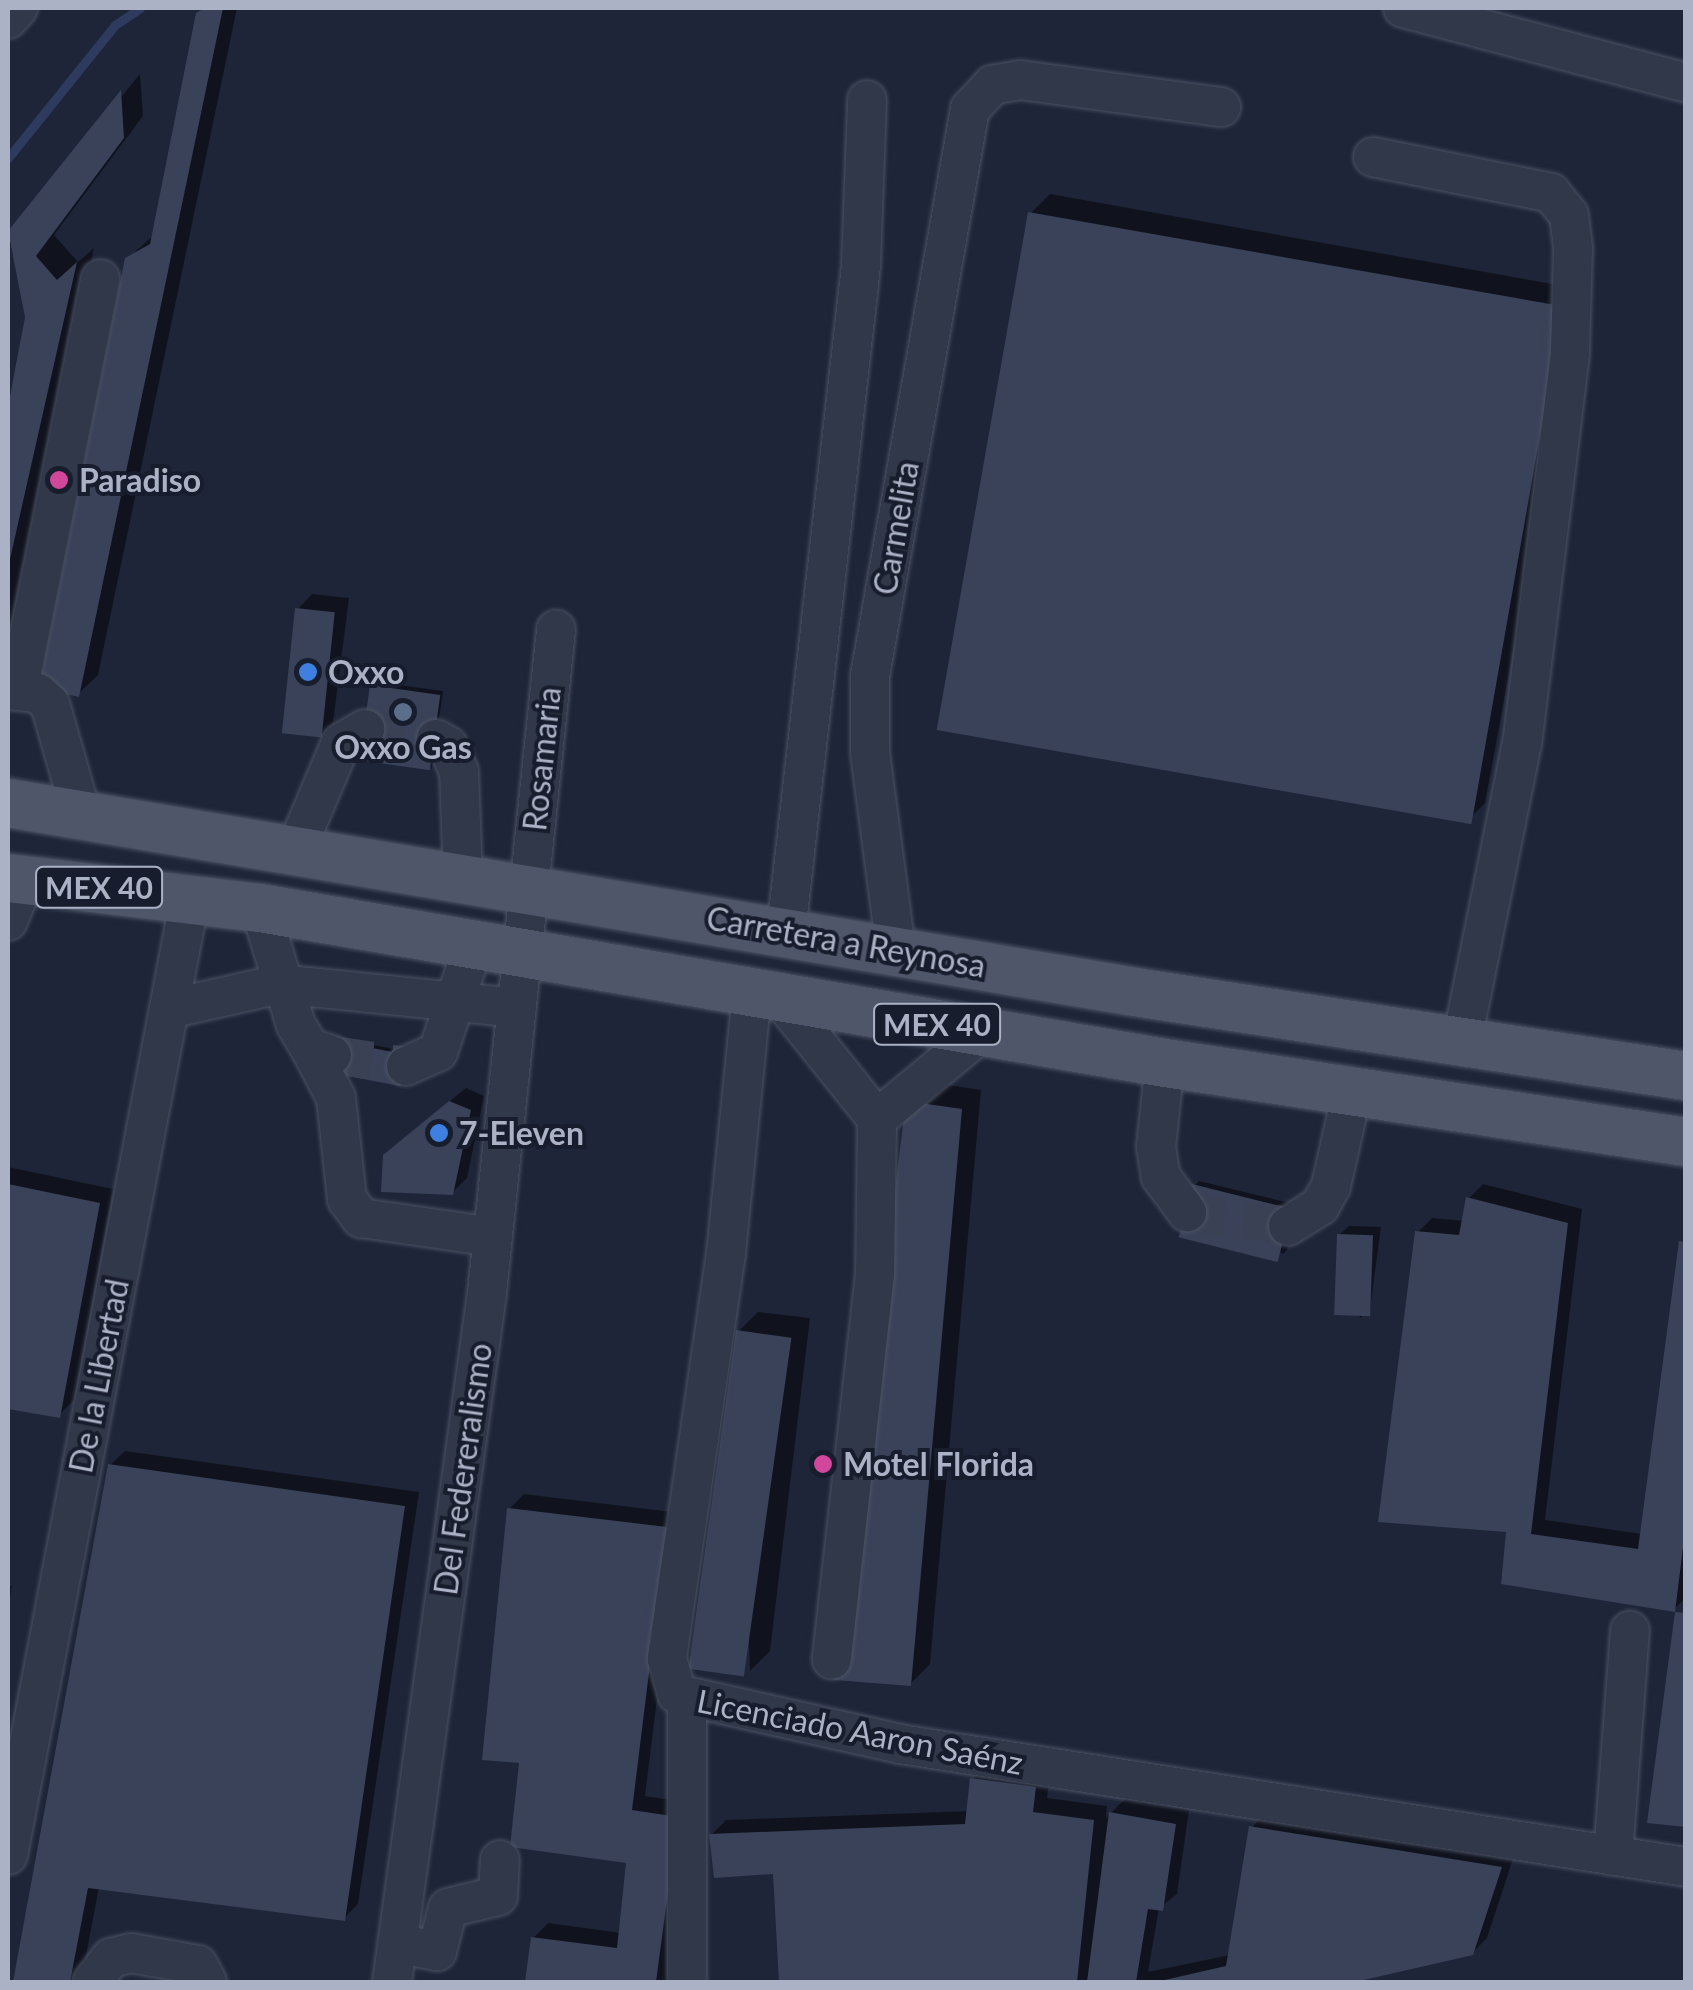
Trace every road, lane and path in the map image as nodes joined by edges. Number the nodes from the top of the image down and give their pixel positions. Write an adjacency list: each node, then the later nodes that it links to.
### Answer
1 (18, 8): 3 (street)
2 (1402, 8): 4 (street)
3 (8, 19)
4 (1686, 83)
5 (867, 100): 21 (street)
6 (1221, 107): 23 (street, Carmelita)
7 (1373, 157): 31 (street)
8 (100, 279): 10 (street)
9 (556, 630): 17 (street, Rosamaria)
10 (12, 690): 14 (street)
11 (365, 730): 15 (street)
12 (436, 739): 16 (street)
13 (8, 803): 14 (main road, Carretera a Reynosa / MEX 40)
14 (80, 812): 15 (main road, Carretera a Reynosa / MEX 40)
15 (297, 846): 16 (main road, Carretera a Reynosa / MEX 40)
16 (463, 877): 17 (main road, Carretera a Reynosa / MEX 40)
17 (528, 888): 21 (main road, Carretera a Reynosa / MEX 40); 24 (street, Rosamaria)
18 (13, 893): 19 (main road, Carretera a Reynosa / MEX 40)
19 (190, 898): 20 (main road, Carretera a Reynosa / MEX 40); 29 (street, De la Libertad)
20 (260, 908): 22 (main road, Carretera a Reynosa / MEX 40); 25 (street)
21 (786, 932): 23 (main road, Carretera a Reynosa / MEX 40)
22 (473, 947): 24 (main road, Carretera a Reynosa / MEX 40); 27 (street)
23 (896, 950): 31 (main road, Carretera a Reynosa / MEX 40)
24 (523, 954): 26 (main road, Carretera a Reynosa / MEX 40); 28 (street, Del Federeralismo)
25 (280, 984): 27 (street); 29 (street); 40 (street)
26 (767, 996): 30 (main road, Carretera a Reynosa / MEX 40); 36 (street); 43 (street, Licenciado Aaron Saénz)
27 (460, 998): 28 (street); 33 (street)
28 (517, 1008): 40 (street, Del Federeralismo)
29 (169, 1009): 44 (street, De la Libertad)
30 (983, 1032): 32 (main road, Carretera a Reynosa / MEX 40); 36 (street)
31 (1462, 1041): 34 (main road, Carretera a Reynosa / MEX 40)
32 (1166, 1063): 35 (main road, Carretera a Reynosa / MEX 40); 38 (street)
33 (406, 1066)
34 (1686, 1076)
35 (1352, 1092): 37 (main road, Carretera a Reynosa / MEX 40); 39 (street)
36 (877, 1118): 42 (street)
37 (1686, 1142)
38 (1187, 1212)
39 (1288, 1226)
40 (493, 1237): 48 (street, Del Federeralismo)
41 (1630, 1630): 45 (street)
42 (832, 1660)
43 (687, 1699): 45 (street, Licenciado Aaron Saénz); 50 (street)
44 (8, 1855)
45 (1614, 1856): 47 (street, Licenciado Aaron Saénz)
46 (500, 1860): 49 (street)
47 (1686, 1867)
48 (398, 1943): 49 (street); 53 (street, Del Federeralismo)
49 (438, 1966)
50 (686, 1979)
51 (92, 1982): 52 (street)
52 (207, 1982)
53 (392, 1982)

